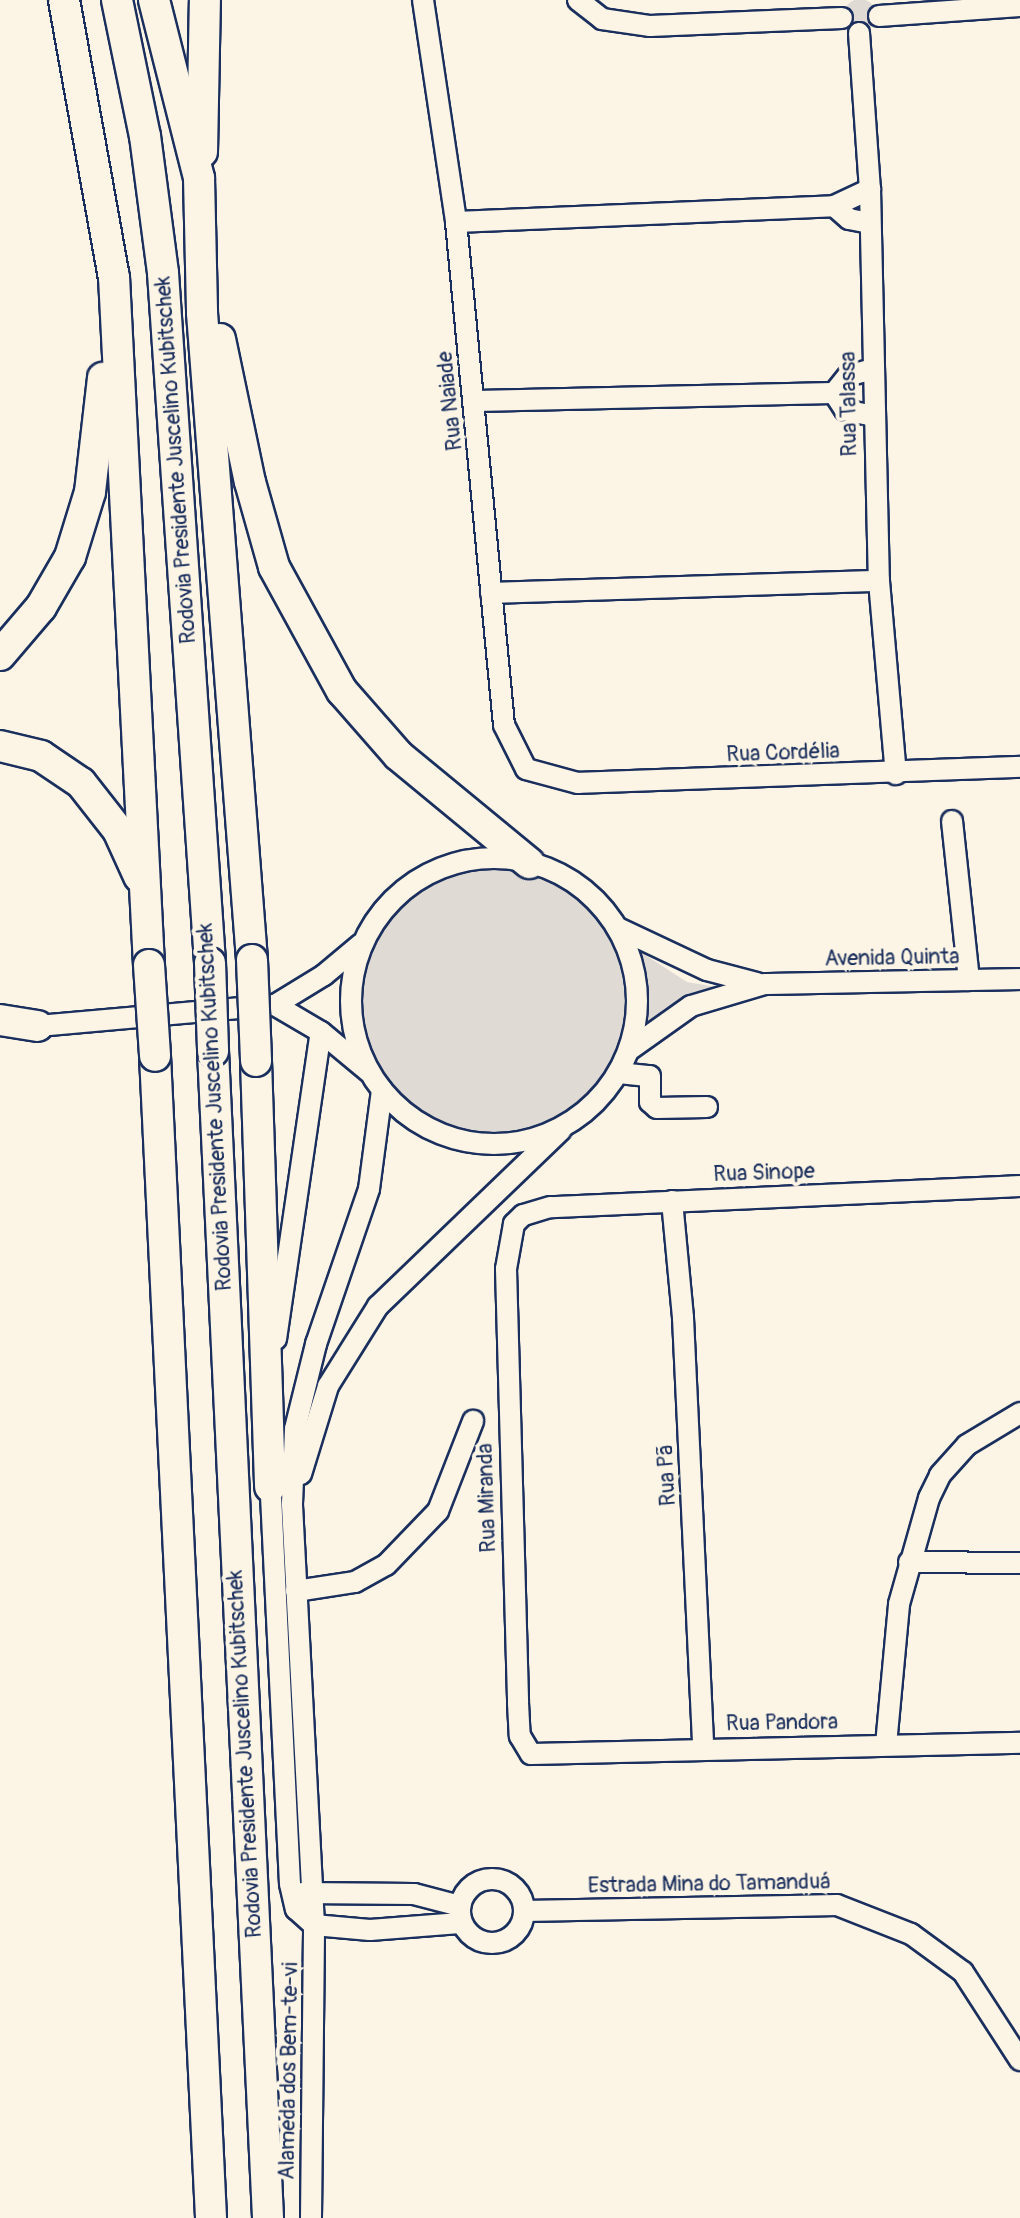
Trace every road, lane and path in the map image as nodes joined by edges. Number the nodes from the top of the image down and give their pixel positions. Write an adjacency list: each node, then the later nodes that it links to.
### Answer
1 (64, 0): 17 (highway)
2 (117, 0): 67 (highway, Rodovia Presidente Juscelino Kubitschek, bridge)
3 (154, 0): 11 (highway)
4 (205, 0): 11 (highway)
5 (578, 0): 9 (street)
6 (428, 5): 15 (street, Rua Naiade)
7 (1020, 6): 8 (street)
8 (876, 8): 10 (street)
9 (845, 9): 10 (street)
10 (859, 33): 12 (street, Rua Talassa)
11 (199, 178): 14 (highway)
12 (870, 189): 13 (street); 16 (street, Rua Talassa)
13 (834, 206): 15 (street); 16 (street)
14 (199, 209): 30 (highway); 52 (highway, bridge)
15 (456, 222): 20 (street, Rua Naiade)
16 (870, 223): 18 (street, Rua Talassa)
17 (114, 277): 24 (highway); 31 (highway)
18 (872, 369): 19 (street); 21 (street, Rua Talassa)
19 (834, 393): 20 (street); 21 (street)
20 (475, 401): 23 (street, Rua Naiade)
21 (873, 416): 22 (street, Rua Talassa)
22 (879, 581): 23 (street); 27 (street, Rua Talassa)
23 (491, 593): 28 (street, Rua Naiade)
24 (0, 655)
25 (0, 746): 31 (highway)
26 (1020, 767): 27 (street, Rua Cordélia)
27 (896, 774): 28 (street, Rua Cordélia)
28 (548, 778)
29 (952, 821): 35 (street)
30 (529, 863): 32 (street); 33 (street)
31 (146, 894): 66 (highway, bridge)
32 (618, 928): 36 (street, Avenida Quinta); 42 (street)
33 (364, 941): 37 (street); 44 (street)
34 (1020, 979): 35 (street, Avenida Quinta)
35 (969, 980): 36 (street, Avenida Quinta)
36 (765, 984): 42 (street, Avenida Quinta)
37 (275, 1005): 39 (street); 41 (street)
38 (0, 1020): 39 (highway)
39 (38, 1026): 40 (highway)
40 (0, 1029)
41 (321, 1032): 44 (street); 52 (street)
42 (629, 1050): 43 (street)
43 (619, 1073): 45 (street); 46 (street)
44 (377, 1083): 46 (street); 52 (street)
45 (707, 1107)
46 (565, 1126): 52 (street)
47 (1020, 1186): 48 (street, Rua Sinope)
48 (672, 1201): 49 (street, Rua Sinope); 58 (street, Rua Pã)
49 (514, 1224): 59 (street, Rua Miranda)
50 (1020, 1413): 53 (street)
51 (473, 1421): 55 (street)
52 (281, 1496): 55 (street, Alameda dos Bem-te-vi); 60 (street)
53 (909, 1562): 54 (street); 57 (street)
54 (1020, 1563)
55 (296, 1591): 61 (street, Alameda dos Bem-te-vi)
56 (1020, 1743): 57 (street, Rua Pandora)
57 (886, 1745): 58 (street, Rua Pandora)
58 (703, 1748): 59 (street, Rua Pandora)
59 (545, 1756)
60 (291, 1892): 61 (street); 64 (street)
61 (313, 1893): 63 (street); 64 (street, Alameda dos Bem-te-vi)
62 (524, 1911): 63 (street); 63 (street); 65 (street, Estrada Mina do Tamanduá)
63 (460, 1914): 64 (street)
64 (314, 1925): 68 (street, Alameda dos Bem-te-vi)
65 (1020, 2060)
66 (211, 2218)
67 (268, 2218)
68 (311, 2218)

